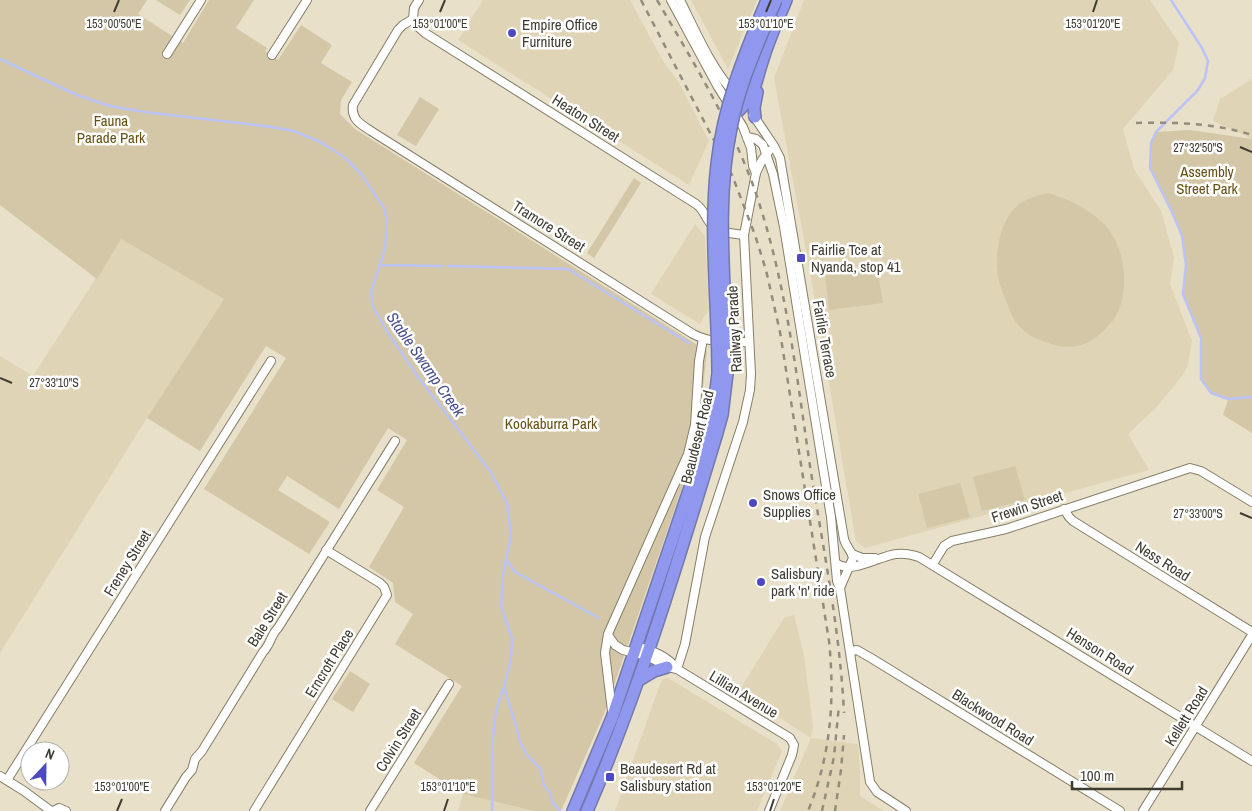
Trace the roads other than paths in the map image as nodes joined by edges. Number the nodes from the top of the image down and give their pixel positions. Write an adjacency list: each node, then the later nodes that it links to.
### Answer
1 (201, 0): 11 (street)
2 (307, 0): 12 (street)
3 (419, 0): 9 (street)
4 (671, 0): 15 (street, Railway Parade)
5 (680, 0): 14 (street)
6 (766, 0): 25 (highway, Beaudesert Road, bridge)
7 (776, 0): 25 (highway, Beaudesert Road, bridge)
8 (786, 0): 10 (highway)
9 (413, 20): 21 (street, Heaton Street); 22 (street, Tramore Street)
10 (776, 25): 13 (highway); 14 (highway)
11 (167, 54)
12 (272, 55)
13 (756, 85): 14 (highway); 16 (highway)
14 (743, 103): 15 (highway); 16 (street, Fairlie Terrace)
15 (735, 114): 17 (street, Railway Parade)
16 (755, 117): 18 (street, Fairlie Terrace)
17 (747, 137): 19 (street); 20 (street, Railway Parade)
18 (774, 146): 19 (street); 30 (street, Fairlie Terrace)
19 (767, 154): 20 (street); 32 (street, Fairlie Terrace)
20 (756, 173): 21 (street, Railway Parade)
21 (744, 235): 23 (street, Railway Parade)
22 (703, 339): 23 (street, Tramore Street); 37 (street, Beaudesert Road)
23 (749, 342): 41 (street, Railway Parade)
24 (271, 361): 47 (street, Freney Street)
25 (723, 374): 38 (highway, Beaudesert Road); 40 (highway, Beaudesert Road)
26 (395, 441): 29 (street, Bale Street)
27 (1252, 502): 28 (street, Frewin Street)
28 (1064, 509): 33 (street, Frewin Street); 36 (street, Ness Road)
29 (326, 550): 51 (street, Bale Street); 52 (street, Erncroft Place)
30 (852, 554): 31 (street); 34 (street)
31 (876, 559): 33 (street); 34 (street)
32 (836, 563): 34 (street); 35 (street, Fairlie Terrace)
33 (933, 564): 45 (street, Henson Road)
34 (850, 567): 35 (street)
35 (840, 588): 39 (street, Fairlie Terrace)
36 (1252, 633): 45 (street, Kellett Road)
37 (608, 634): 38 (street); 44 (street, Beaudesert Road)
38 (635, 649): 40 (street, Lillian Avenue); 44 (highway, Beaudesert Road)
39 (850, 651): 56 (street, Fairlie Terrace); 57 (street, Blackwood Road)
40 (648, 653): 41 (street, Lillian Avenue); 42 (highway, Beaudesert Road)
41 (672, 668): 42 (highway); 55 (street, Lillian Avenue)
42 (639, 680): 48 (highway, Beaudesert Road)
43 (449, 684): 53 (street, Colvin Street)
44 (612, 718): 54 (highway, Beaudesert Road)
45 (1195, 726): 46 (street, Henson Road); 58 (street, Kellett Road)
46 (1252, 761)
47 (3, 778): 49 (street)
48 (588, 808)
49 (52, 811): 50 (street)
50 (66, 811)
51 (165, 811)
52 (254, 811)
53 (370, 811)
54 (573, 811)
55 (769, 811)
56 (906, 811)
57 (1120, 811)
58 (1143, 811)

